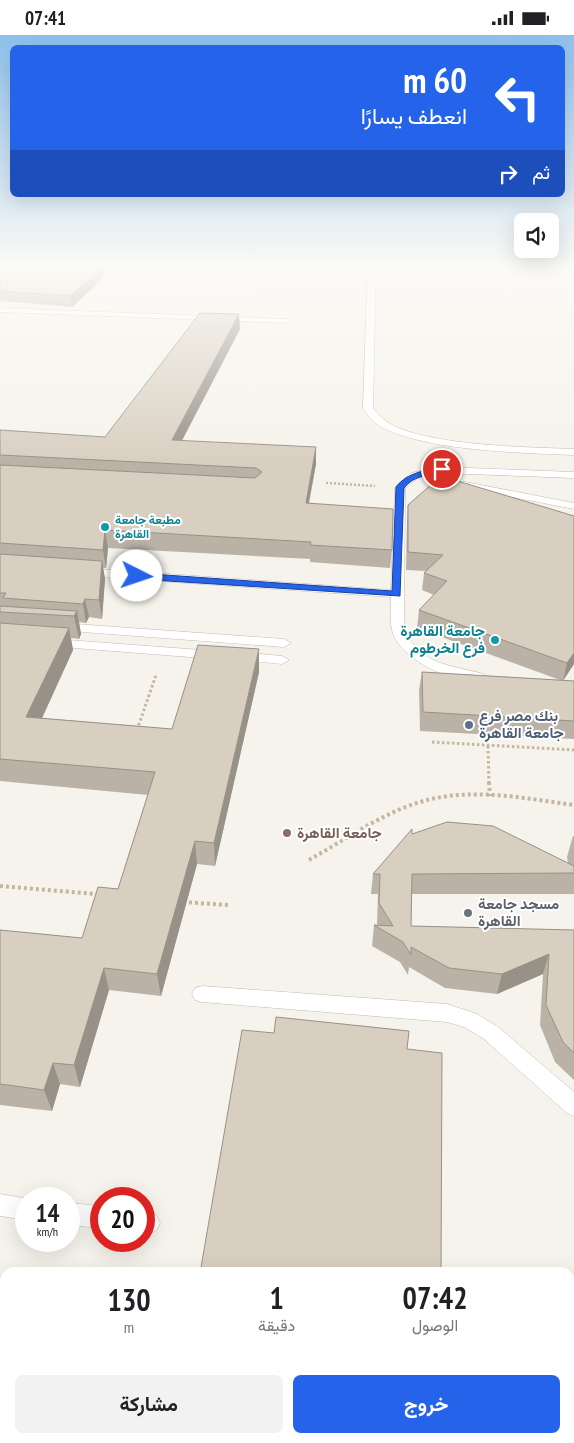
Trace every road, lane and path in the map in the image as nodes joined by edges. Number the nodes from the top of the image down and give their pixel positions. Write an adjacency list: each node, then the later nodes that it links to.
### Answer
1 (370, 331): 2 (lane)
2 (574, 452)
3 (415, 475): 4 (lane); 6 (lane); 7 (lane)
4 (574, 475)
5 (326, 483): 6 (path)
6 (400, 487): 9 (lane)
7 (574, 505)
8 (69, 571): 9 (lane)
9 (397, 594): 15 (lane)
10 (49, 626): 12 (lane)
11 (38, 642): 13 (lane)
12 (284, 643)
13 (163, 651): 14 (lane); 16 (path)
14 (282, 660)
15 (491, 679)
16 (135, 738)
17 (432, 742): 18 (path)
18 (488, 746): 19 (path); 20 (path)
19 (574, 750)
20 (490, 796): 21 (path); 22 (path)
21 (574, 805)
22 (309, 860)
23 (0, 886): 24 (path)
24 (99, 895)
25 (178, 901): 26 (path)
26 (228, 905)
27 (202, 994): 28 (lane)
28 (574, 1106)
29 (0, 1205): 30 (lane)
30 (15, 1207)

